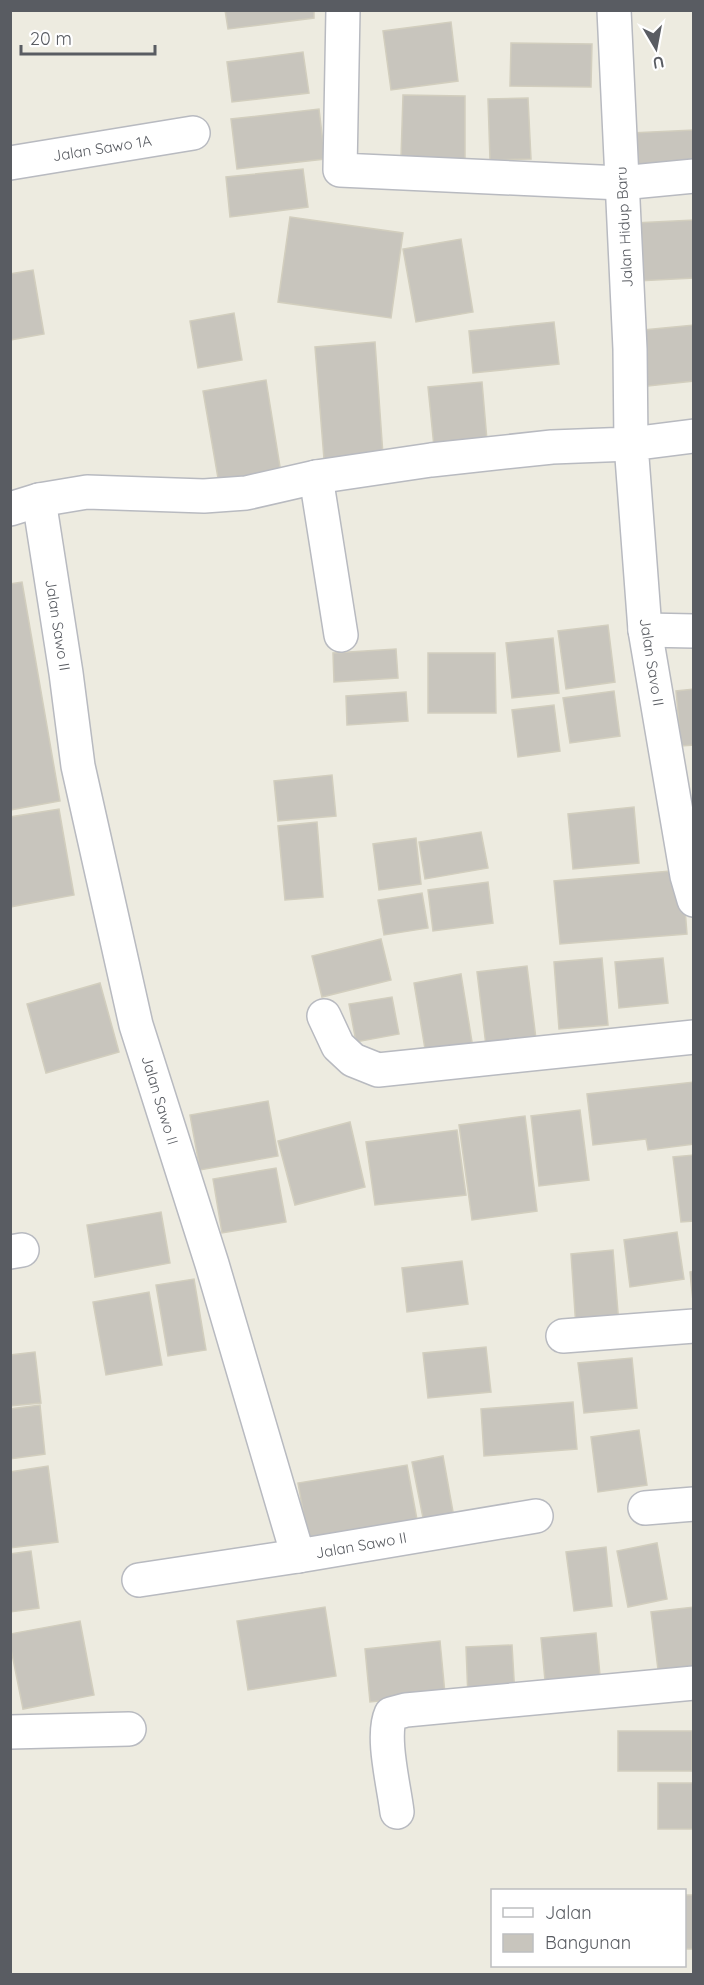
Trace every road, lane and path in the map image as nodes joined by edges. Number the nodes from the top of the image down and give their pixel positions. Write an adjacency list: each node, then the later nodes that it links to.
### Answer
1 (343, 10): 6 (street)
2 (614, 10): 6 (street, Jalan Hidup Baru)
3 (193, 133): 4 (street, Jalan Sawo 1A)
4 (10, 163)
5 (693, 176): 6 (street)
6 (621, 183): 8 (street, Jalan Hidup Baru)
7 (693, 436): 8 (street)
8 (642, 442): 9 (street); 11 (street, Jalan Savo II)
9 (316, 477): 10 (street); 13 (street)
10 (25, 504): 22 (street, Jalan Sawo II)
11 (645, 630): 12 (street); 14 (street, Jalan Savo II)
12 (693, 631)
13 (341, 635)
14 (693, 900)
15 (324, 1016): 16 (street)
16 (693, 1037)
17 (693, 1326): 18 (street)
18 (563, 1336)
19 (693, 1504): 20 (street)
20 (645, 1508)
21 (536, 1516): 22 (street, Jalan Sawo II)
22 (298, 1556): 23 (street)
23 (140, 1580)
24 (693, 1683): 27 (street)
25 (129, 1729): 26 (street)
26 (10, 1732)
27 (397, 1812)

